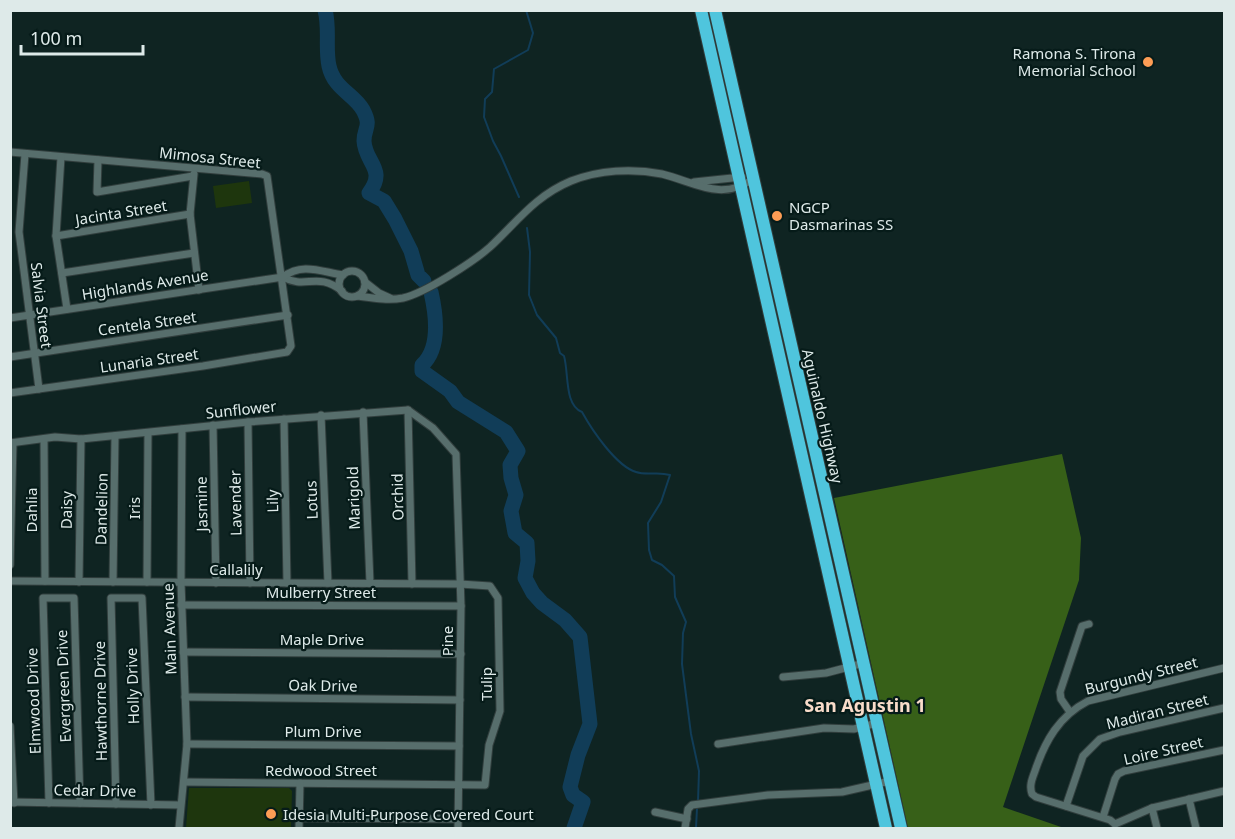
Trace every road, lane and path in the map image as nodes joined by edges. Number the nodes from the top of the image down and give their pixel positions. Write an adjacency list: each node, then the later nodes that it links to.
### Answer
1 (701, 10): 9 (highway, Aguinaldo Highway)
2 (715, 10): 8 (highway, Aguinaldo Highway)
3 (10, 152): 4 (street, Mimosa Street)
4 (25, 154): 5 (street, Mimosa Street); 23 (street, Salvia Street)
5 (61, 157): 6 (street, Mimosa Street); 12 (street)
6 (98, 160): 7 (street, Mimosa Street); 7 (street)
7 (194, 172): 11 (street); 16 (street, Mimosa Street)
8 (753, 179): 9 (street); 43 (highway, Aguinaldo Highway)
9 (740, 182): 10 (street); 10 (street); 44 (highway, Aguinaldo Highway)
10 (691, 183): 21 (street)
11 (190, 214): 12 (street, Jacinta Street); 13 (street)
12 (56, 236): 14 (street)
13 (194, 253): 14 (street); 18 (street)
14 (62, 273): 22 (street)
15 (343, 275): 16 (street, Highlands Avenue); 17 (street); 19 (street)
16 (283, 277): 18 (street, Highlands Avenue); 19 (street, Highlands Avenue); 24 (street, Mimosa Street)
17 (365, 282): 20 (street); 21 (street)
18 (199, 290): 22 (street, Highlands Avenue)
19 (342, 291): 20 (street)
20 (357, 296): 21 (street)
21 (392, 299)
22 (67, 309): 23 (street, Highlands Avenue)
23 (29, 315): 25 (street, Highlands Avenue); 27 (street, Salvia Street)
24 (288, 315): 26 (street, Mimosa Street); 27 (street, Centela Street)
25 (10, 318)
26 (290, 349): 29 (street, Lunaria Street)
27 (34, 353): 28 (street, Centela Street); 29 (street, Salvia Street)
28 (10, 357)
29 (39, 389): 30 (street, Lunaria Street)
30 (10, 393)
31 (408, 410): 32 (street, Sunflower); 57 (street, Orchid); 58 (street, Pine)
32 (363, 412): 33 (street, Sunflower); 56 (street, Marigold)
33 (321, 415): 34 (street, Sunflower); 55 (street, Lotus)
34 (284, 418): 35 (street, Sunflower); 54 (street, Lily)
35 (248, 422): 36 (street, Sunflower); 53 (street, Lavender)
36 (213, 425): 37 (street, Sunflower); 52 (street, Jasmine)
37 (182, 429): 38 (street, Sunflower); 51 (street, Main Avenue)
38 (148, 433): 39 (street, Sunflower); 50 (street, Iris)
39 (115, 436): 41 (street, Sunflower); 49 (street, Dandelion)
40 (44, 438): 41 (street, Sunflower); 42 (street, Sunflower); 47 (street, Dahlia)
41 (81, 439): 48 (street, Daisy)
42 (12, 443): 45 (street)
43 (840, 560): 44 (highway); 66 (highway, Aguinaldo Highway)
44 (826, 562): 67 (highway, Aguinaldo Highway)
45 (10, 565)
46 (10, 581): 47 (street, Callalily)
47 (45, 581): 48 (street, Callalily)
48 (79, 582): 49 (street, Callalily)
49 (113, 582): 50 (street, Callalily)
50 (147, 582): 51 (street, Callalily)
51 (181, 583): 52 (street, Callalily); 61 (street, Main Avenue)
52 (216, 583): 53 (street, Callalily)
53 (250, 583): 54 (street, Callalily)
54 (287, 583): 55 (street, Callalily)
55 (328, 583): 56 (street, Callalily)
56 (370, 583): 57 (street, Callalily)
57 (412, 584): 58 (street, Callalily)
58 (460, 584): 62 (street, Pine); 85 (street, Tulip)
59 (43, 598): 89 (street, Elmwood Drive); 90 (street, Evergreen Drive)
60 (111, 598): 91 (street, Hawthorne Drive); 92 (street, Holly Drive)
61 (181, 605): 62 (street, Mulberry Street); 64 (street, Main Avenue)
62 (461, 606): 65 (street, Pine)
63 (1089, 624): 73 (street)
64 (183, 652): 65 (street, Maple Drive); 70 (street, Main Avenue)
65 (461, 654): 71 (street, Pine)
66 (864, 663): 67 (street); 74 (highway, Aguinaldo Highway)
67 (850, 666): 69 (street); 76 (highway, Aguinaldo Highway)
68 (1224, 668): 73 (street, Burgundy Street)
69 (783, 677)
70 (185, 698): 71 (street, Oak Drive); 77 (street, Main Avenue)
71 (460, 700): 79 (street, Pine)
72 (1224, 708): 94 (street, Madiran Street)
73 (1070, 712): 94 (street, Burgundy Street)
74 (877, 723): 76 (street); 81 (highway, Aguinaldo Highway)
75 (10, 726): 88 (street)
76 (863, 727): 78 (street); 84 (highway, Aguinaldo Highway)
77 (187, 744): 79 (street, Plum Drive); 82 (street, Main Avenue)
78 (718, 744)
79 (459, 746): 85 (street, Pine)
80 (1224, 750): 97 (street, Loire Street)
81 (890, 781): 84 (street); 107 (highway, Aguinaldo Highway)
82 (184, 782): 83 (street, Redwood Street); 93 (street, Main Avenue)
83 (300, 783): 85 (street, Redwood Street); 98 (street)
84 (876, 784): 100 (street); 106 (highway, Aguinaldo Highway)
85 (459, 785): 99 (street, Pine)
86 (1224, 791): 87 (street)
87 (1189, 799): 95 (street); 109 (street)
88 (12, 802): 89 (street, Cedar Drive)
89 (49, 803): 90 (street, Cedar Drive)
90 (80, 803): 91 (street, Cedar Drive)
91 (116, 804): 92 (street, Cedar Drive)
92 (151, 805): 93 (street, Cedar Drive)
93 (180, 805): 102 (street, Main Avenue)
94 (1066, 806): 97 (street, Burgundy Street)
95 (1152, 808): 101 (street); 108 (street)
96 (654, 812): 100 (street)
97 (1103, 817): 101 (street, Burgundy Street)
98 (299, 818): 99 (street); 103 (street)
99 (458, 819): 104 (street, Pine)
100 (687, 819): 105 (street)
101 (1116, 826)
102 (178, 828)
103 (299, 828)
104 (458, 828)
105 (685, 828)
106 (886, 828)
107 (901, 828)
108 (1157, 828)
109 (1196, 828)

